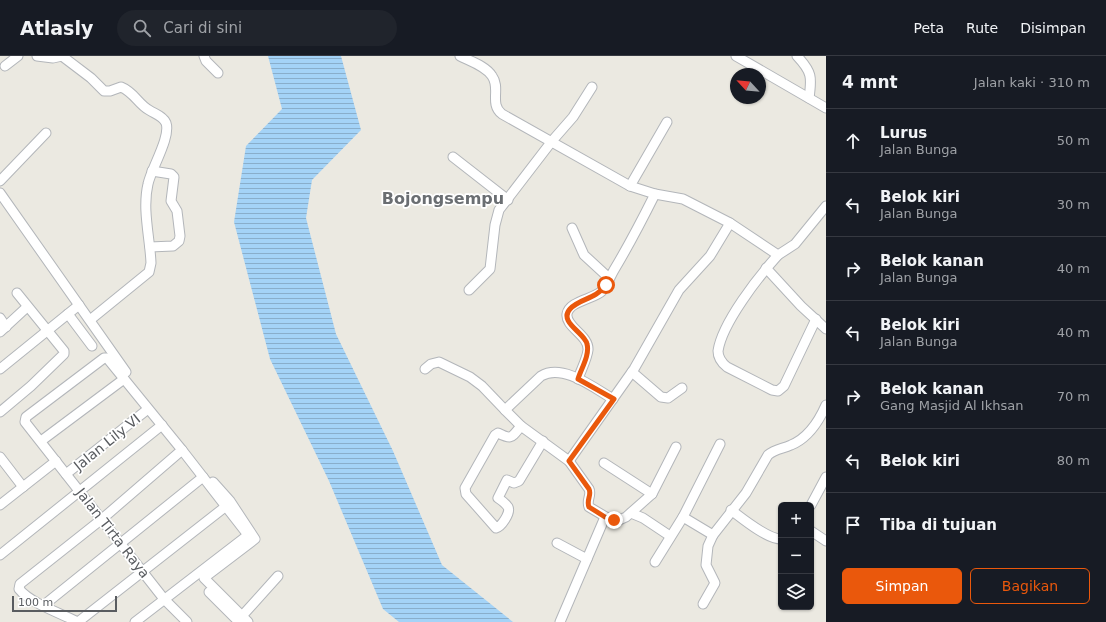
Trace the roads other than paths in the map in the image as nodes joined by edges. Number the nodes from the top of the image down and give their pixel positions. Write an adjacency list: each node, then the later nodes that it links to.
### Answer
1 (18, 56): 8 (street)
2 (37, 56): 3 (street)
3 (62, 56): 17 (street)
4 (204, 56): 9 (street)
5 (460, 56): 15 (street)
6 (736, 56): 11 (street)
7 (797, 56): 11 (street)
8 (5, 66)
9 (218, 73)
10 (592, 87): 15 (street)
11 (809, 98): 12 (street)
12 (826, 108)
13 (667, 122): 19 (street)
14 (46, 132): 18 (street)
15 (552, 141): 19 (street); 22 (street)
16 (453, 157): 22 (street)
17 (152, 171): 26 (street); 26 (street)
18 (0, 181)
19 (630, 186): 21 (street)
20 (0, 193): 32 (street)
21 (655, 194): 24 (street); 29 (street)
22 (508, 200): 30 (street)
23 (826, 206): 27 (street)
24 (730, 223): 27 (street); 44 (street)
25 (572, 228): 29 (street)
26 (150, 247): 37 (street)
27 (778, 255): 28 (street)
28 (766, 268): 36 (street); 36 (street)
29 (609, 278): 46 (street)
30 (469, 290)
31 (17, 293): 33 (street)
32 (79, 305): 34 (street); 37 (street)
33 (27, 307): 38 (street); 40 (street)
34 (68, 314): 40 (street); 41 (street)
35 (0, 318): 38 (street)
36 (816, 319): 39 (street)
37 (90, 320): 94 (street)
38 (3, 329)
39 (826, 329)
40 (46, 331): 42 (street); 52 (street)
41 (92, 346)
42 (0, 369)
43 (425, 370): 51 (street)
44 (632, 372): 47 (street); 48 (street)
45 (124, 379): 50 (street); 55 (street); 55 (street, Jalan Tirta Raya)
46 (578, 379): 48 (street); 51 (street)
47 (682, 388)
48 (614, 399): 62 (street)
49 (826, 405): 73 (street)
50 (148, 409): 53 (street); 64 (street, Jalan Lily VI)
51 (505, 410): 54 (street)
52 (0, 412)
53 (162, 425): 59 (street); 68 (street)
54 (521, 426): 56 (street); 56 (street)
55 (41, 441): 61 (street, Jalan Tirta Raya)
56 (543, 441): 62 (street)
57 (720, 444): 76 (street)
58 (676, 447): 69 (street)
59 (182, 450): 65 (street); 77 (street)
60 (0, 457): 67 (street)
61 (56, 461): 64 (street, Jalan Tirta Raya); 67 (street)
62 (569, 461): 75 (street)
63 (604, 463): 69 (street)
64 (66, 474): 68 (street, Jalan Tirta Raya)
65 (203, 477): 72 (street); 84 (street)
66 (826, 477): 70 (street)
67 (23, 487): 71 (street)
68 (79, 491): 77 (street, Jalan Tirta Raya); 85 (street)
69 (652, 494): 74 (street)
70 (813, 502)
71 (0, 505)
72 (225, 507): 88 (street); 89 (street)
73 (731, 510): 79 (street); 81 (street)
74 (631, 512): 75 (street); 80 (street)
75 (605, 517): 86 (street)
76 (683, 517): 79 (street); 80 (street)
77 (102, 519): 84 (street, Jalan Tirta Raya); 93 (street)
78 (814, 533): 82 (street)
79 (713, 535): 92 (street)
80 (670, 536): 87 (street)
81 (778, 539)
82 (826, 541)
83 (557, 543): 86 (street)
84 (121, 545): 88 (street, Jalan Tirta Raya); 93 (street)
85 (0, 555)
86 (587, 559): 98 (street)
87 (655, 562)
88 (142, 571): 91 (street, Jalan Tirta Raya); 95 (street)
89 (194, 576): 91 (street); 94 (street)
90 (278, 576): 94 (street)
91 (164, 599): 96 (street); 97 (street, Jalan Tirta Raya)
92 (703, 604)
93 (44, 606): 95 (street)
94 (243, 620)
95 (78, 622)
96 (135, 622)
97 (187, 622)
98 (560, 622)

